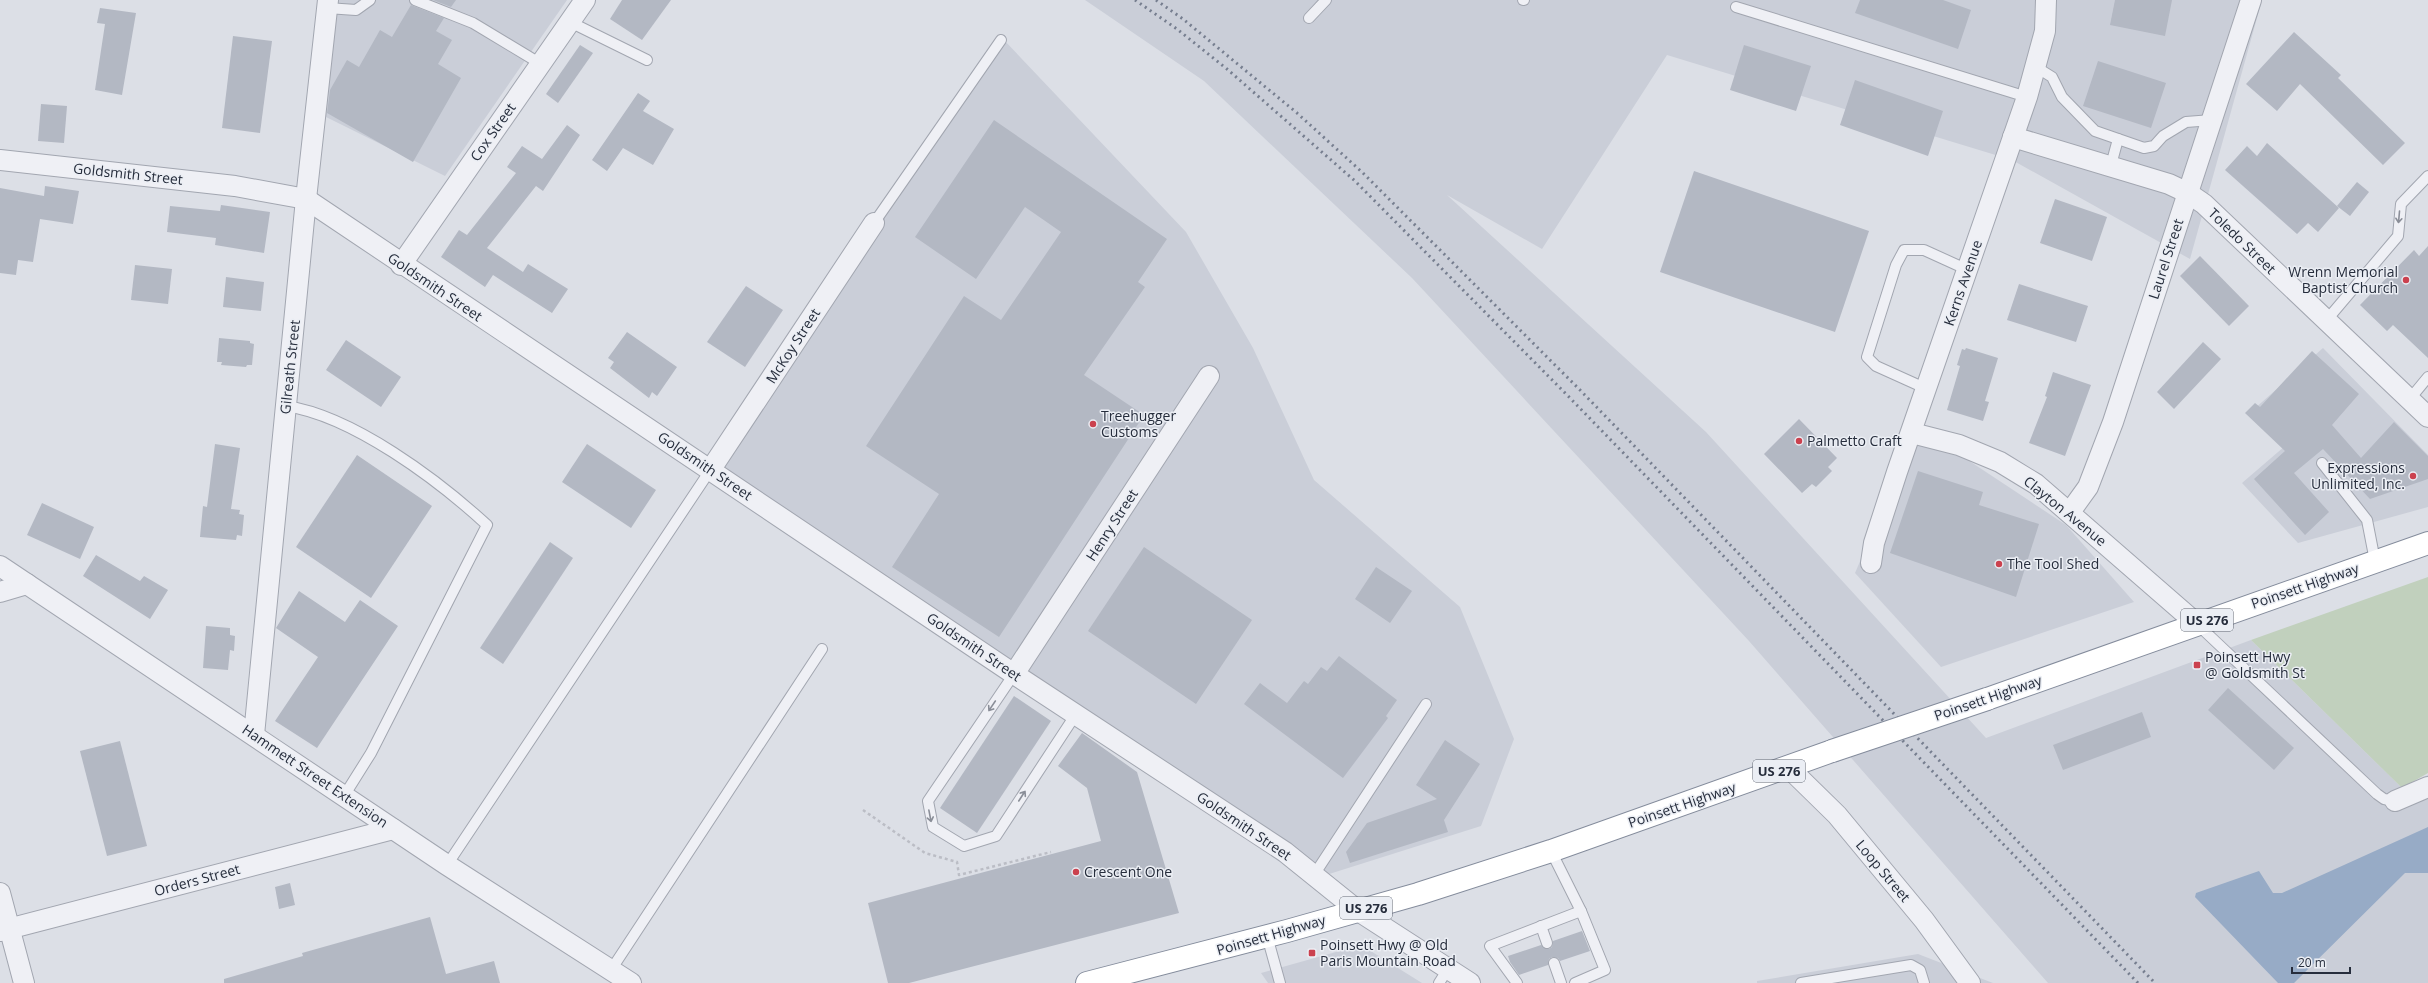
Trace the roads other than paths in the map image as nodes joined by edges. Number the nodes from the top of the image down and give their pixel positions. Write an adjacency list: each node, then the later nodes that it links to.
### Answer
1 (370, 0): 7 (lane)
2 (415, 0): 13 (lane)
3 (1326, 0): 9 (lane)
4 (2046, 0): 14 (street, Kerns Avenue)
5 (2251, 0): 16 (street, Laurel Street)
6 (581, 2): 10 (street, Cox Street)
7 (328, 4): 23 (street, Gilreath Street)
8 (1736, 7): 15 (lane)
9 (1309, 18)
10 (570, 22): 12 (lane); 13 (street, Cox Street)
11 (1001, 40): 24 (lane)
12 (647, 60)
13 (540, 64): 25 (street, Cox Street)
14 (2036, 67): 15 (street, Kerns Avenue); 18 (lane)
15 (2027, 97): 17 (street, Kerns Avenue)
16 (2212, 120): 18 (lane); 22 (street, Laurel Street)
17 (2013, 136): 20 (street, Toledo Street); 26 (street, Kerns Avenue)
18 (2118, 139): 20 (lane)
19 (0, 160): 23 (street, Goldsmith Street)
20 (2111, 165): 22 (street, Toledo Street)
21 (2428, 176): 27 (lane, one-way to 27)
22 (2188, 193): 27 (street, Toledo Street); 37 (street, Laurel Street)
23 (306, 199): 25 (street, Goldsmith Street); 32 (street, Gilreath Street)
24 (874, 223): 36 (street, McKoy Street)
25 (401, 265): 36 (street, Goldsmith Street)
26 (1968, 270): 30 (street, Kerns Avenue); 30 (lane)
27 (2325, 322): 31 (street, Toledo Street)
28 (1209, 376): 46 (street, Henry Street)
29 (2428, 377): 31 (lane)
30 (1927, 388): 34 (street, Kerns Avenue)
31 (2409, 400): 33 (street, Toledo Street)
32 (286, 406): 49 (street, Gilreath Street); 52 (lane)
33 (2428, 417)
34 (1912, 433): 37 (street, Clayton Avenue); 40 (street, Kerns Avenue)
35 (2322, 463): 39 (lane)
36 (711, 469): 46 (street, Goldsmith Street); 56 (lane)
37 (2070, 512): 44 (street, Clayton Avenue)
38 (2428, 543): 39 (highway, Poinsett Highway / US 276)
39 (2375, 561): 44 (highway, Poinsett Highway / US 276)
40 (1871, 563)
41 (0, 566): 42 (street, Hammett Street Extension)
42 (26, 584): 43 (street); 49 (street, Hammett Street Extension)
43 (0, 592)
44 (2197, 624): 50 (highway, Poinsett Highway / US 276, bridge); 53 (lane)
45 (822, 649): 66 (lane)
46 (1014, 674): 48 (street, Goldsmith Street); 48 (lane, one-way to 48)
47 (1426, 704): 57 (lane)
48 (1076, 714): 57 (street, Goldsmith Street)
49 (254, 735): 52 (street, Hammett Street Extension)
50 (1788, 767): 55 (highway, Poinsett Highway / US 276); 78 (street, Loop Street)
51 (2428, 787): 53 (street)
52 (344, 796): 54 (street, Hammett Street Extension)
53 (2395, 801)
54 (394, 829): 56 (street, Hammett Street Extension); 62 (street, Orders Street)
55 (1552, 851): 59 (highway, Poinsett Highway / US 276); 60 (lane)
56 (448, 865): 66 (street, Hammett Street Extension)
57 (1314, 875): 59 (street, Goldsmith Street)
58 (0, 893): 62 (street)
59 (1357, 910): 63 (highway, Poinsett Highway / US 276); 67 (street, Goldsmith Street)
60 (1581, 911): 61 (lane); 75 (lane)
61 (1541, 926): 64 (lane); 73 (lane)
62 (5, 930): 68 (street)
63 (1267, 936): 70 (highway, Poinsett Highway / US 276); 71 (lane)
64 (1547, 943)
65 (1554, 963): 74 (lane)
66 (611, 970): 69 (street, Hammett Street Extension)
67 (1443, 976): 72 (street, Goldsmith Street)
68 (24, 983)
69 (631, 983)
70 (1087, 983)
71 (1280, 983)
72 (1470, 983)
73 (1517, 983)
74 (1561, 983)
75 (1575, 983)
76 (1801, 983): 77 (lane)
77 (1924, 983)
78 (1970, 983)

